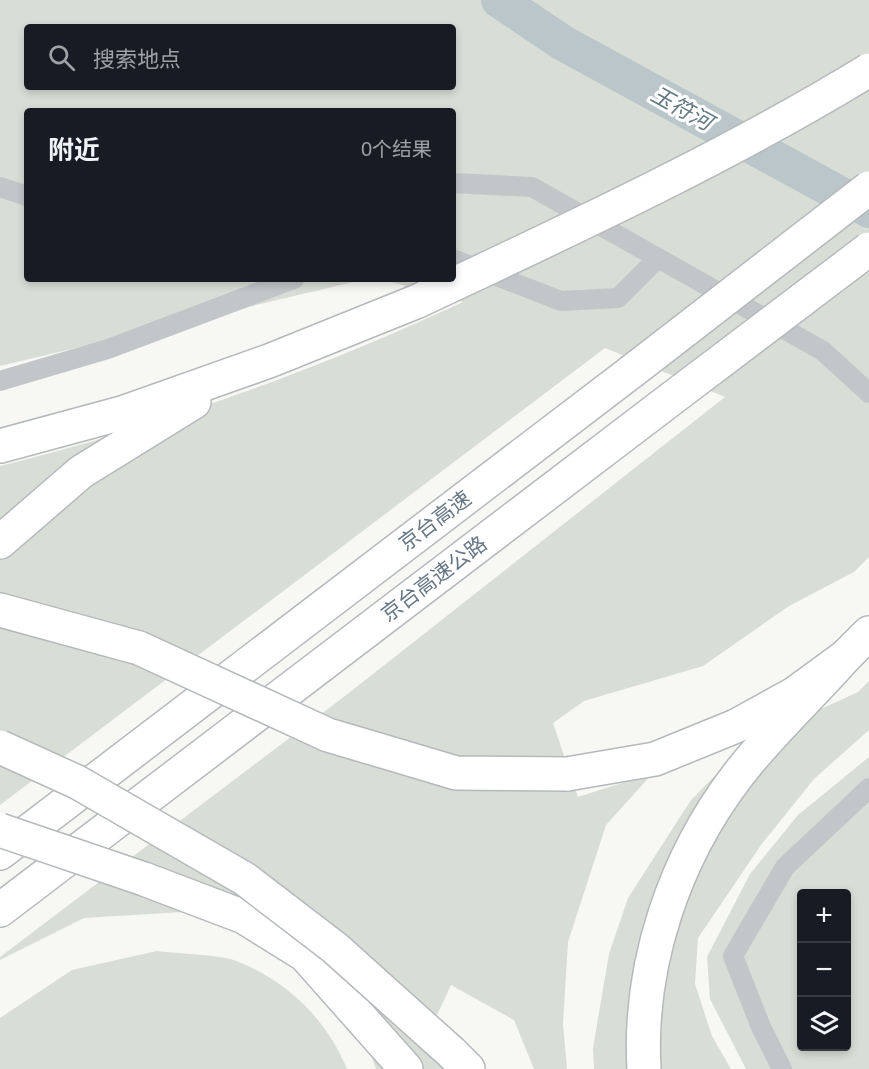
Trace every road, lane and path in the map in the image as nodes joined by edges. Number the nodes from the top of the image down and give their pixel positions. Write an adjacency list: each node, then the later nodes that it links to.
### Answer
1 (869, 70): 10 (highway, bridge)
2 (456, 183): 7 (street)
3 (0, 187): 5 (street)
4 (869, 188): 21 (highway, 京台高速, bridge)
5 (24, 195)
6 (869, 249): 22 (highway, 京台高速公路, bridge)
7 (658, 258): 8 (street); 12 (street)
8 (456, 260)
9 (286, 282): 11 (street)
10 (269, 361): 13 (highway); 14 (highway)
11 (0, 381)
12 (869, 393)
13 (0, 447)
14 (0, 542)
15 (0, 610): 17 (highway, bridge)
16 (869, 633): 17 (highway)
17 (846, 656): 25 (highway)
18 (0, 747): 23 (highway, bridge)
19 (869, 788): 26 (street)
20 (0, 830): 24 (highway, bridge)
21 (0, 854)
22 (0, 910)
23 (460, 1061)
24 (406, 1069)
25 (644, 1069)
26 (782, 1069)

